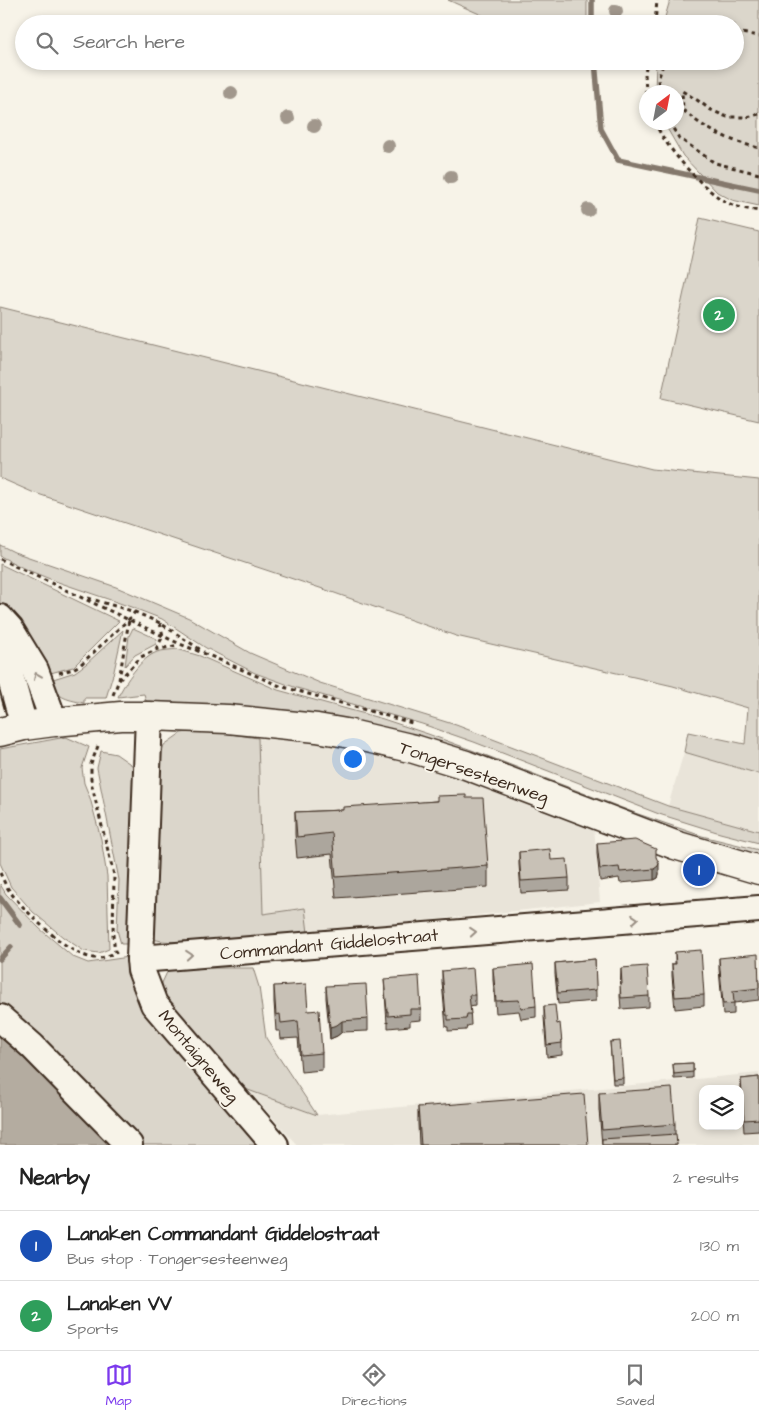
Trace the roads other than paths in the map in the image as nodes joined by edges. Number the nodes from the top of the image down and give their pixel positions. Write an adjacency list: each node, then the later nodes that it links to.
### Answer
1 (0, 618): 4 (street, one-way to 1)
2 (0, 640): 5 (street)
3 (149, 716): 4 (main road, Tongersesteenweg); 6 (main road, Tongersesteenweg); 8 (street)
4 (54, 722): 5 (main road, Tongersesteenweg)
5 (12, 729)
6 (759, 870)
7 (759, 909): 8 (street, Commandant Giddelostraat, one-way to 7)
8 (140, 959): 11 (street, Montaigneweg)
9 (0, 1018): 10 (street)
10 (129, 1145)
11 (275, 1145)

